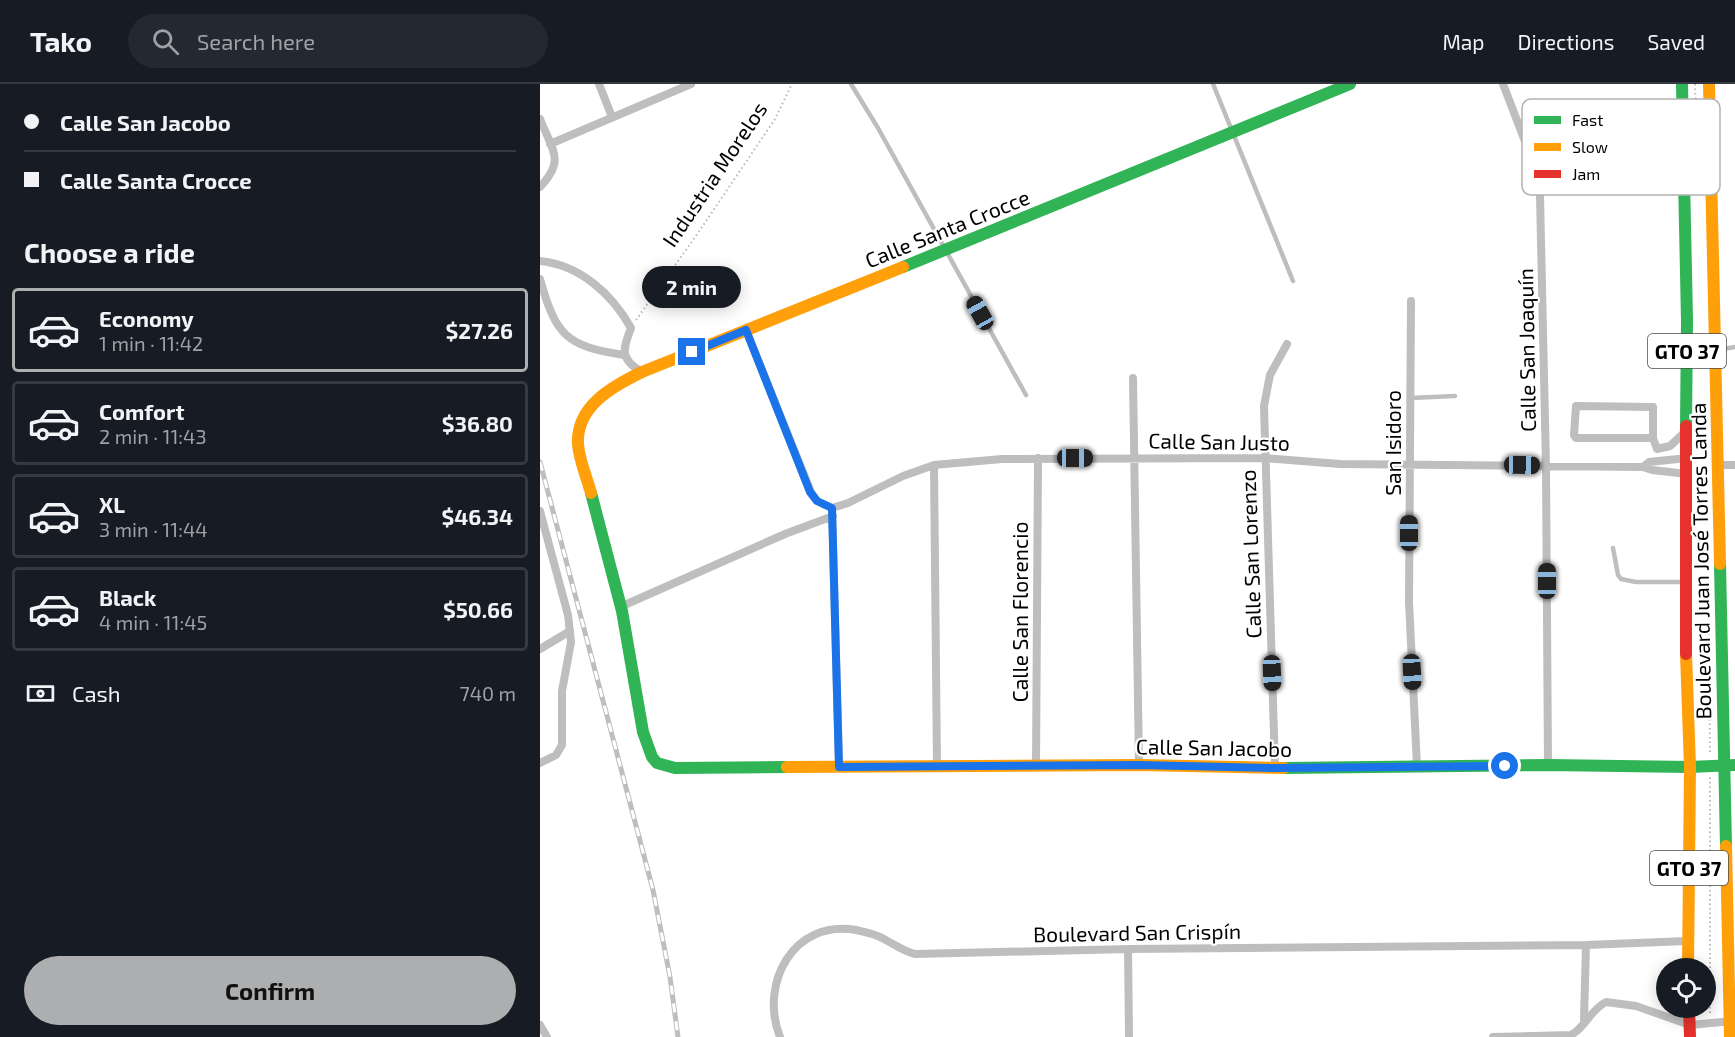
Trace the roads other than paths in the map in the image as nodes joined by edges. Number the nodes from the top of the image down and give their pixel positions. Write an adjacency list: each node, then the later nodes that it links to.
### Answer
1 (599, 84): 12 (street)
2 (691, 84): 9 (street)
3 (851, 84): 21 (lane)
4 (1213, 84): 14 (lane)
5 (1350, 84): 14 (street, Calle Santa Crocce)
6 (1503, 84): 15 (street, Calle San Joaquín)
7 (1682, 84): 10 (street, Boulevard Juan José Torres Landa / GTO 37)
8 (1709, 84): 11 (street, Boulevard Juan José Torres Landa / GTO 37)
9 (671, 88): 12 (street)
10 (1682, 99)
11 (1709, 99)
12 (612, 117): 16 (street)
13 (540, 119): 16 (street)
14 (1234, 133): 21 (street, Calle Santa Crocce); 24 (lane)
15 (1522, 134)
16 (550, 144): 17 (street)
17 (540, 186)
18 (1540, 195): 46 (street, Calle San Joaquín)
19 (1685, 195): 36 (street, Boulevard Juan José Torres Landa / GTO 37)
20 (1712, 195): 29 (street, Boulevard Juan José Torres Landa / GTO 37)
21 (945, 251): 26 (street, Calle Santa Crocce); 33 (lane)
22 (540, 261): 30 (street)
23 (540, 279): 30 (street)
24 (1293, 281)
25 (1411, 301): 35 (street, San Isidoro)
26 (746, 330): 31 (street, Calle Santa Crocce); 50 (street)
27 (1287, 344): 40 (street, Calle San Lorenzo)
28 (1735, 347): 29 (lane)
29 (1715, 350): 44 (street, Boulevard Juan José Torres Landa / GTO 37)
30 (624, 355): 31 (street)
31 (642, 372): 53 (street, Calle Santa Crocce)
32 (1132, 378): 39 (street)
33 (1026, 395)
34 (1455, 396): 35 (lane)
35 (1410, 398): 43 (street, San Isidoro)
36 (1688, 430): 37 (street); 41 (street, Boulevard Juan José Torres Landa / GTO 37)
37 (1653, 438): 37 (street)
38 (1038, 458): 39 (street, Calle San Justo); 42 (street, Calle San Justo); 59 (street, Calle San Florencio)
39 (1132, 458): 40 (street, Calle San Justo); 57 (street)
40 (1265, 458): 43 (street, Calle San Justo); 65 (street, Calle San Lorenzo)
41 (1688, 458): 47 (street, Calle San Justo); 48 (street, Boulevard Juan José Torres Landa / GTO 37)
42 (934, 465): 50 (street, Calle San Justo); 63 (street)
43 (1410, 465): 46 (street, Calle San Justo); 60 (street, San Isidoro)
44 (1717, 465): 45 (street); 61 (street, Boulevard Juan José Torres Landa / GTO 37)
45 (1735, 465)
46 (1546, 466): 47 (street, Calle San Justo); 58 (street, Calle San Joaquín)
47 (1643, 467): 48 (street, Calle San Justo)
48 (1688, 474): 52 (street, Boulevard Juan José Torres Landa / GTO 37)
49 (540, 511): 54 (street)
50 (833, 512): 53 (street, Calle San Justo); 62 (street)
51 (1612, 548): 52 (lane)
52 (1686, 582): 64 (street, Boulevard Juan José Torres Landa / GTO 37)
53 (620, 606): 62 (street, Calle San Jacobo)
54 (566, 634): 55 (street); 56 (street)
55 (540, 649)
56 (540, 763)
57 (1139, 765): 59 (street, Calle San Jacobo); 65 (street, Calle San Jacobo)
58 (1548, 765): 60 (street, Calle San Jacobo); 64 (street, Calle San Jacobo)
59 (1035, 766): 63 (street, Calle San Jacobo)
60 (1417, 766): 65 (street, Calle San Jacobo)
61 (1730, 766): 64 (street, Calle San Jacobo); 66 (street, Boulevard Juan José Torres Landa / GTO 37)
62 (839, 767): 63 (street, Calle San Jacobo)
63 (937, 767)
64 (1690, 767): 67 (street, Boulevard Juan José Torres Landa / GTO 37)
65 (1275, 768)
66 (1731, 818): 70 (street, Boulevard Juan José Torres Landa / GTO 37)
67 (1687, 941): 68 (street, Boulevard San Crispín); 71 (street, Boulevard Juan José Torres Landa / GTO 37)
68 (1586, 945): 69 (street, Boulevard San Crispín); 73 (street)
69 (1128, 949): 77 (street, Boulevard San Crispín); 78 (street)
70 (1732, 952): 72 (street, Boulevard Juan José Torres Landa / GTO 37)
71 (1688, 958)
72 (1732, 1021): 75 (street); 80 (street, Boulevard Juan José Torres Landa / GTO 37)
73 (1584, 1024): 75 (street); 79 (street)
74 (540, 1025): 76 (street)
75 (1690, 1031)
76 (547, 1037)
77 (780, 1037)
78 (1129, 1037)
79 (1493, 1037)
80 (1730, 1037)

